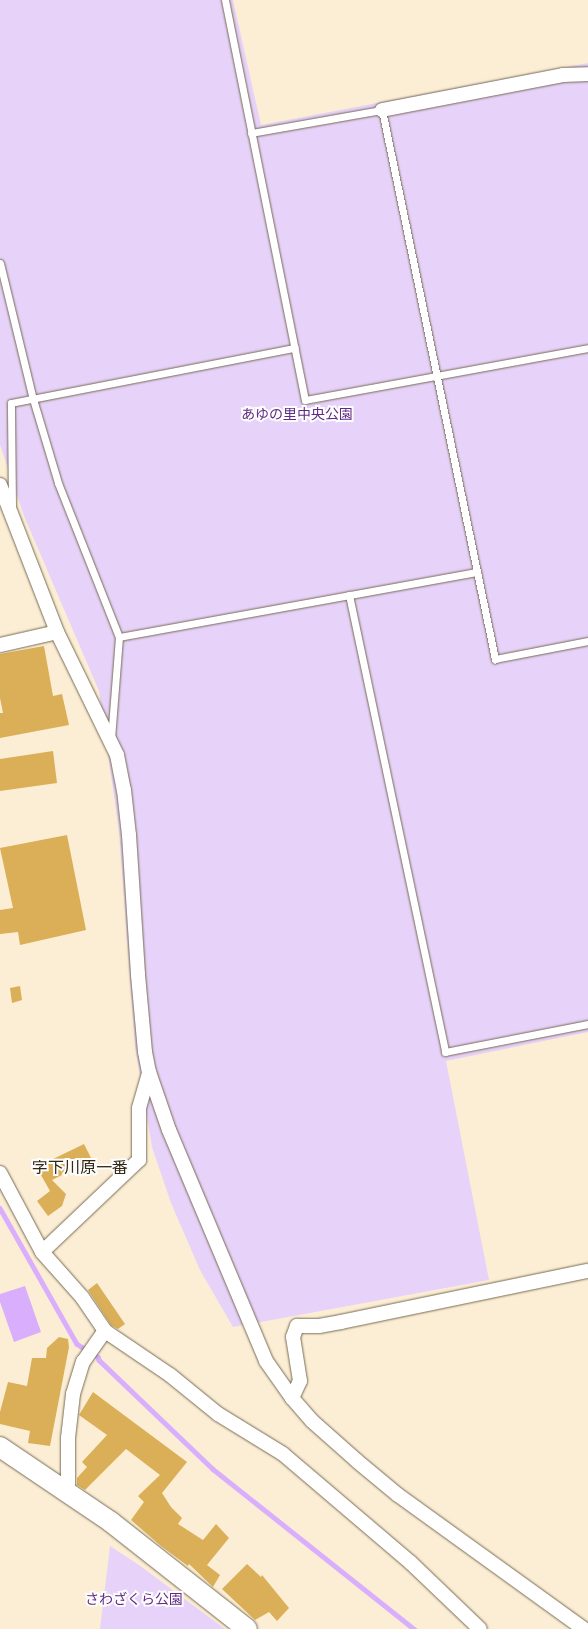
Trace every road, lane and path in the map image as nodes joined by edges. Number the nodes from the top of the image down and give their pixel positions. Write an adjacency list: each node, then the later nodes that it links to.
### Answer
1 (224, 0): 4 (lane)
2 (588, 74): 3 (street)
3 (382, 110): 4 (lane); 8 (lane)
4 (251, 133): 6 (lane)
5 (0, 263): 9 (lane)
6 (295, 348): 8 (lane); 9 (lane)
7 (588, 348): 8 (lane)
8 (437, 376): 12 (lane)
9 (33, 399): 11 (lane); 15 (lane)
10 (0, 484): 11 (street)
11 (12, 515): 14 (street)
12 (477, 572): 13 (lane); 16 (lane)
13 (349, 595): 15 (lane); 19 (lane)
14 (57, 632): 17 (street); 18 (street)
15 (119, 637): 18 (lane)
16 (588, 641)
17 (0, 645)
18 (111, 744): 20 (street)
19 (588, 1024)
20 (149, 1072): 22 (street); 25 (street)
21 (0, 1173): 22 (street)
22 (42, 1252): 24 (street)
23 (588, 1271): 25 (street)
24 (104, 1331): 27 (street); 29 (street)
25 (292, 1398): 30 (street)
26 (0, 1447): 27 (street)
27 (68, 1493): 28 (street)
28 (247, 1629)
29 (480, 1629)
30 (584, 1629)

